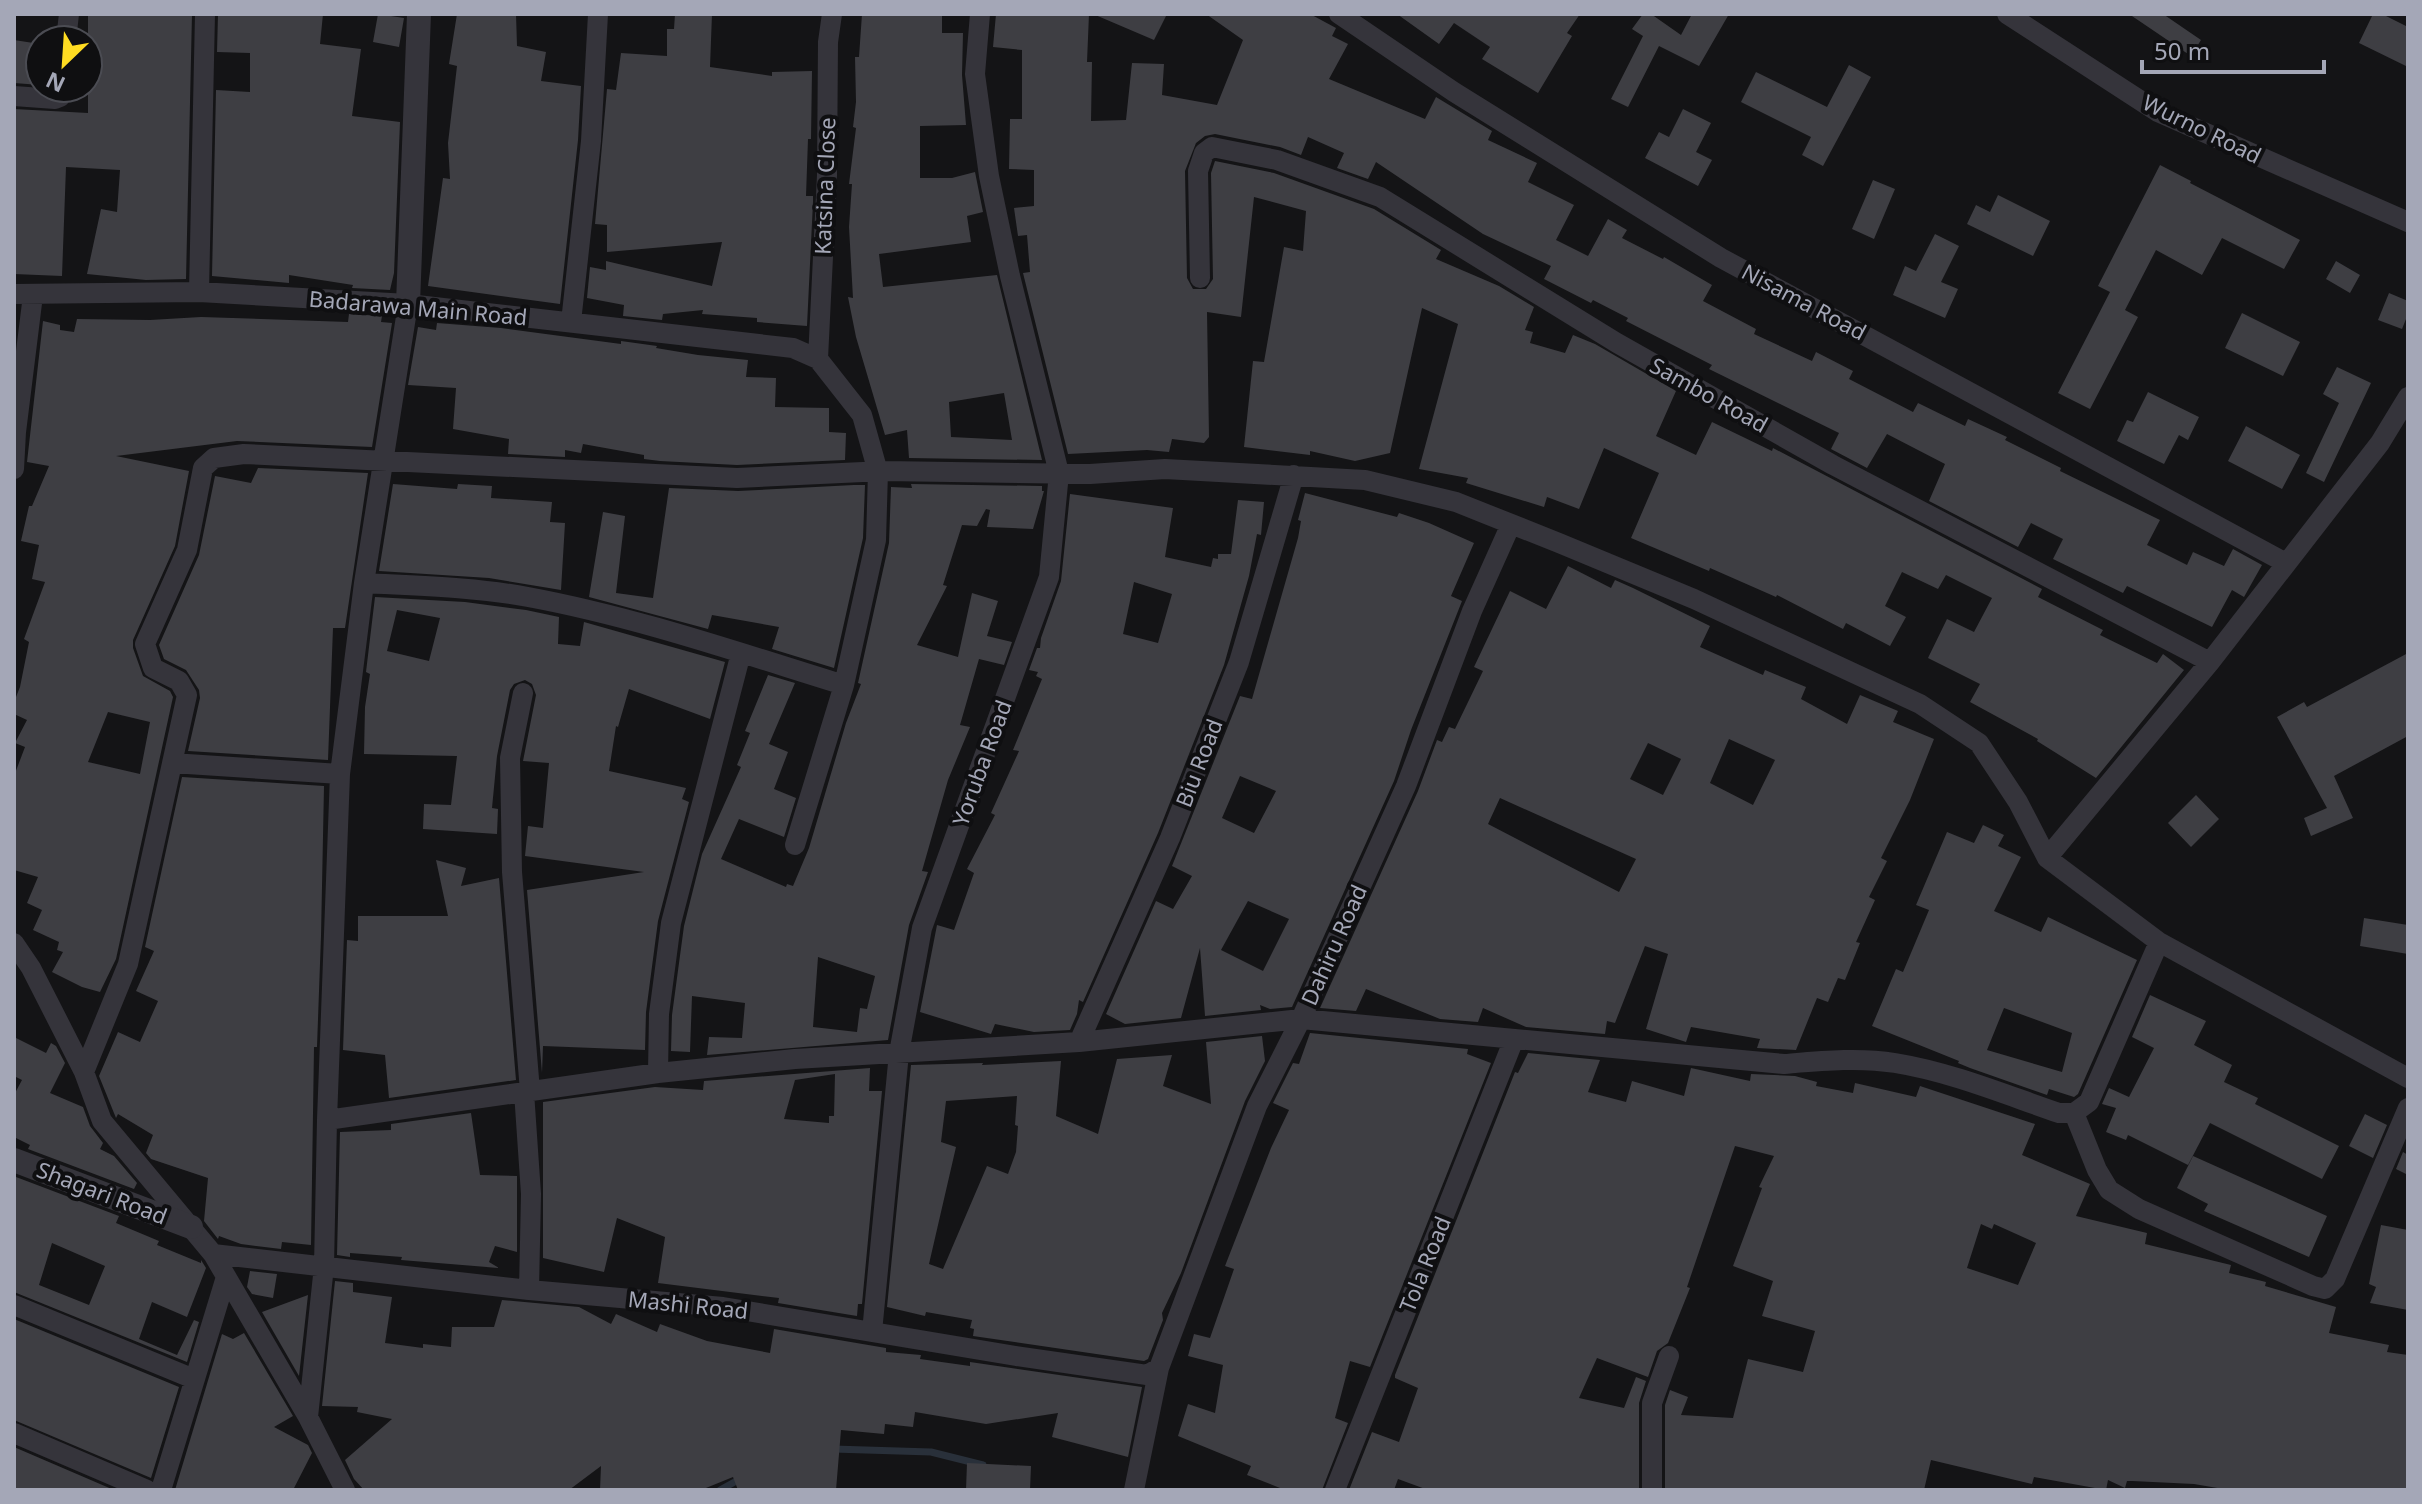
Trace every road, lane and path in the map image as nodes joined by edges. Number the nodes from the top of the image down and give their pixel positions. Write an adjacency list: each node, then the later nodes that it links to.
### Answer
1 (205, 14): 10 (street)
2 (419, 14): 12 (street)
3 (598, 14): 13 (street)
4 (832, 14): 14 (street, Katsina Close)
5 (980, 14): 19 (street, Yoruba Road)
6 (1339, 14): 22 (street, Nisama Road)
7 (2007, 14): 8 (street, Wurno Road)
8 (2408, 222)
9 (1200, 278): 25 (street, Sambo Road)
10 (199, 292): 11 (street, Badarawa Main Road); 12 (street, Badarawa Main Road)
11 (24, 295): 17 (street)
12 (408, 304): 13 (street, Badarawa Main Road); 16 (street)
13 (571, 322): 14 (street, Badarawa Main Road)
14 (818, 359): 18 (street)
15 (2408, 397): 22 (street)
16 (384, 460): 18 (street); 23 (street); 28 (street)
17 (14, 469)
18 (878, 472): 19 (street); 26 (street)
19 (1059, 473): 20 (street); 37 (street, Yoruba Road)
20 (1294, 475): 21 (street); 36 (street, Biu Road)
21 (1511, 524): 31 (street); 34 (street, Dahiru Road)
22 (2286, 563): 25 (street)
23 (364, 583): 24 (street); 29 (street)
24 (741, 653): 26 (street); 39 (street)
25 (2210, 662): 31 (street)
26 (844, 685): 30 (street)
27 (523, 693): 41 (street)
28 (172, 763): 29 (street); 38 (street)
29 (340, 774): 44 (street)
30 (795, 845)
31 (2047, 858): 32 (street)
32 (2159, 942): 40 (street); 43 (street)
33 (14, 943): 38 (street)
34 (1301, 1019): 35 (street); 36 (street); 54 (street, Dahiru Road)
35 (1514, 1039): 43 (street); 62 (street, Tola Road)
36 (1079, 1042): 37 (street)
37 (899, 1053): 39 (street); 52 (street, Yoruba Road)
38 (84, 1072): 46 (street)
39 (658, 1073): 41 (street)
40 (2408, 1078)
41 (527, 1091): 44 (street); 50 (street)
42 (2408, 1108): 43 (street)
43 (2074, 1113)
44 (327, 1120): 48 (street)
45 (14, 1160): 46 (street, Shagari Road)
46 (191, 1227): 47 (street)
47 (213, 1254): 48 (street, Mashi Road); 49 (street)
48 (324, 1266): 50 (street, Mashi Road); 56 (street)
49 (226, 1277): 55 (street); 56 (street)
50 (529, 1290): 52 (street, Mashi Road)
51 (14, 1305): 55 (street)
52 (872, 1332): 54 (street, Mashi Road)
53 (1669, 1356): 63 (street)
54 (1159, 1368): 61 (street, Dahiru Road)
55 (194, 1379): 59 (street)
56 (308, 1417): 60 (street)
57 (14, 1433): 58 (street)
58 (147, 1490)
59 (161, 1490)
60 (345, 1490)
61 (1134, 1490)
62 (1335, 1490)
63 (1652, 1490)

